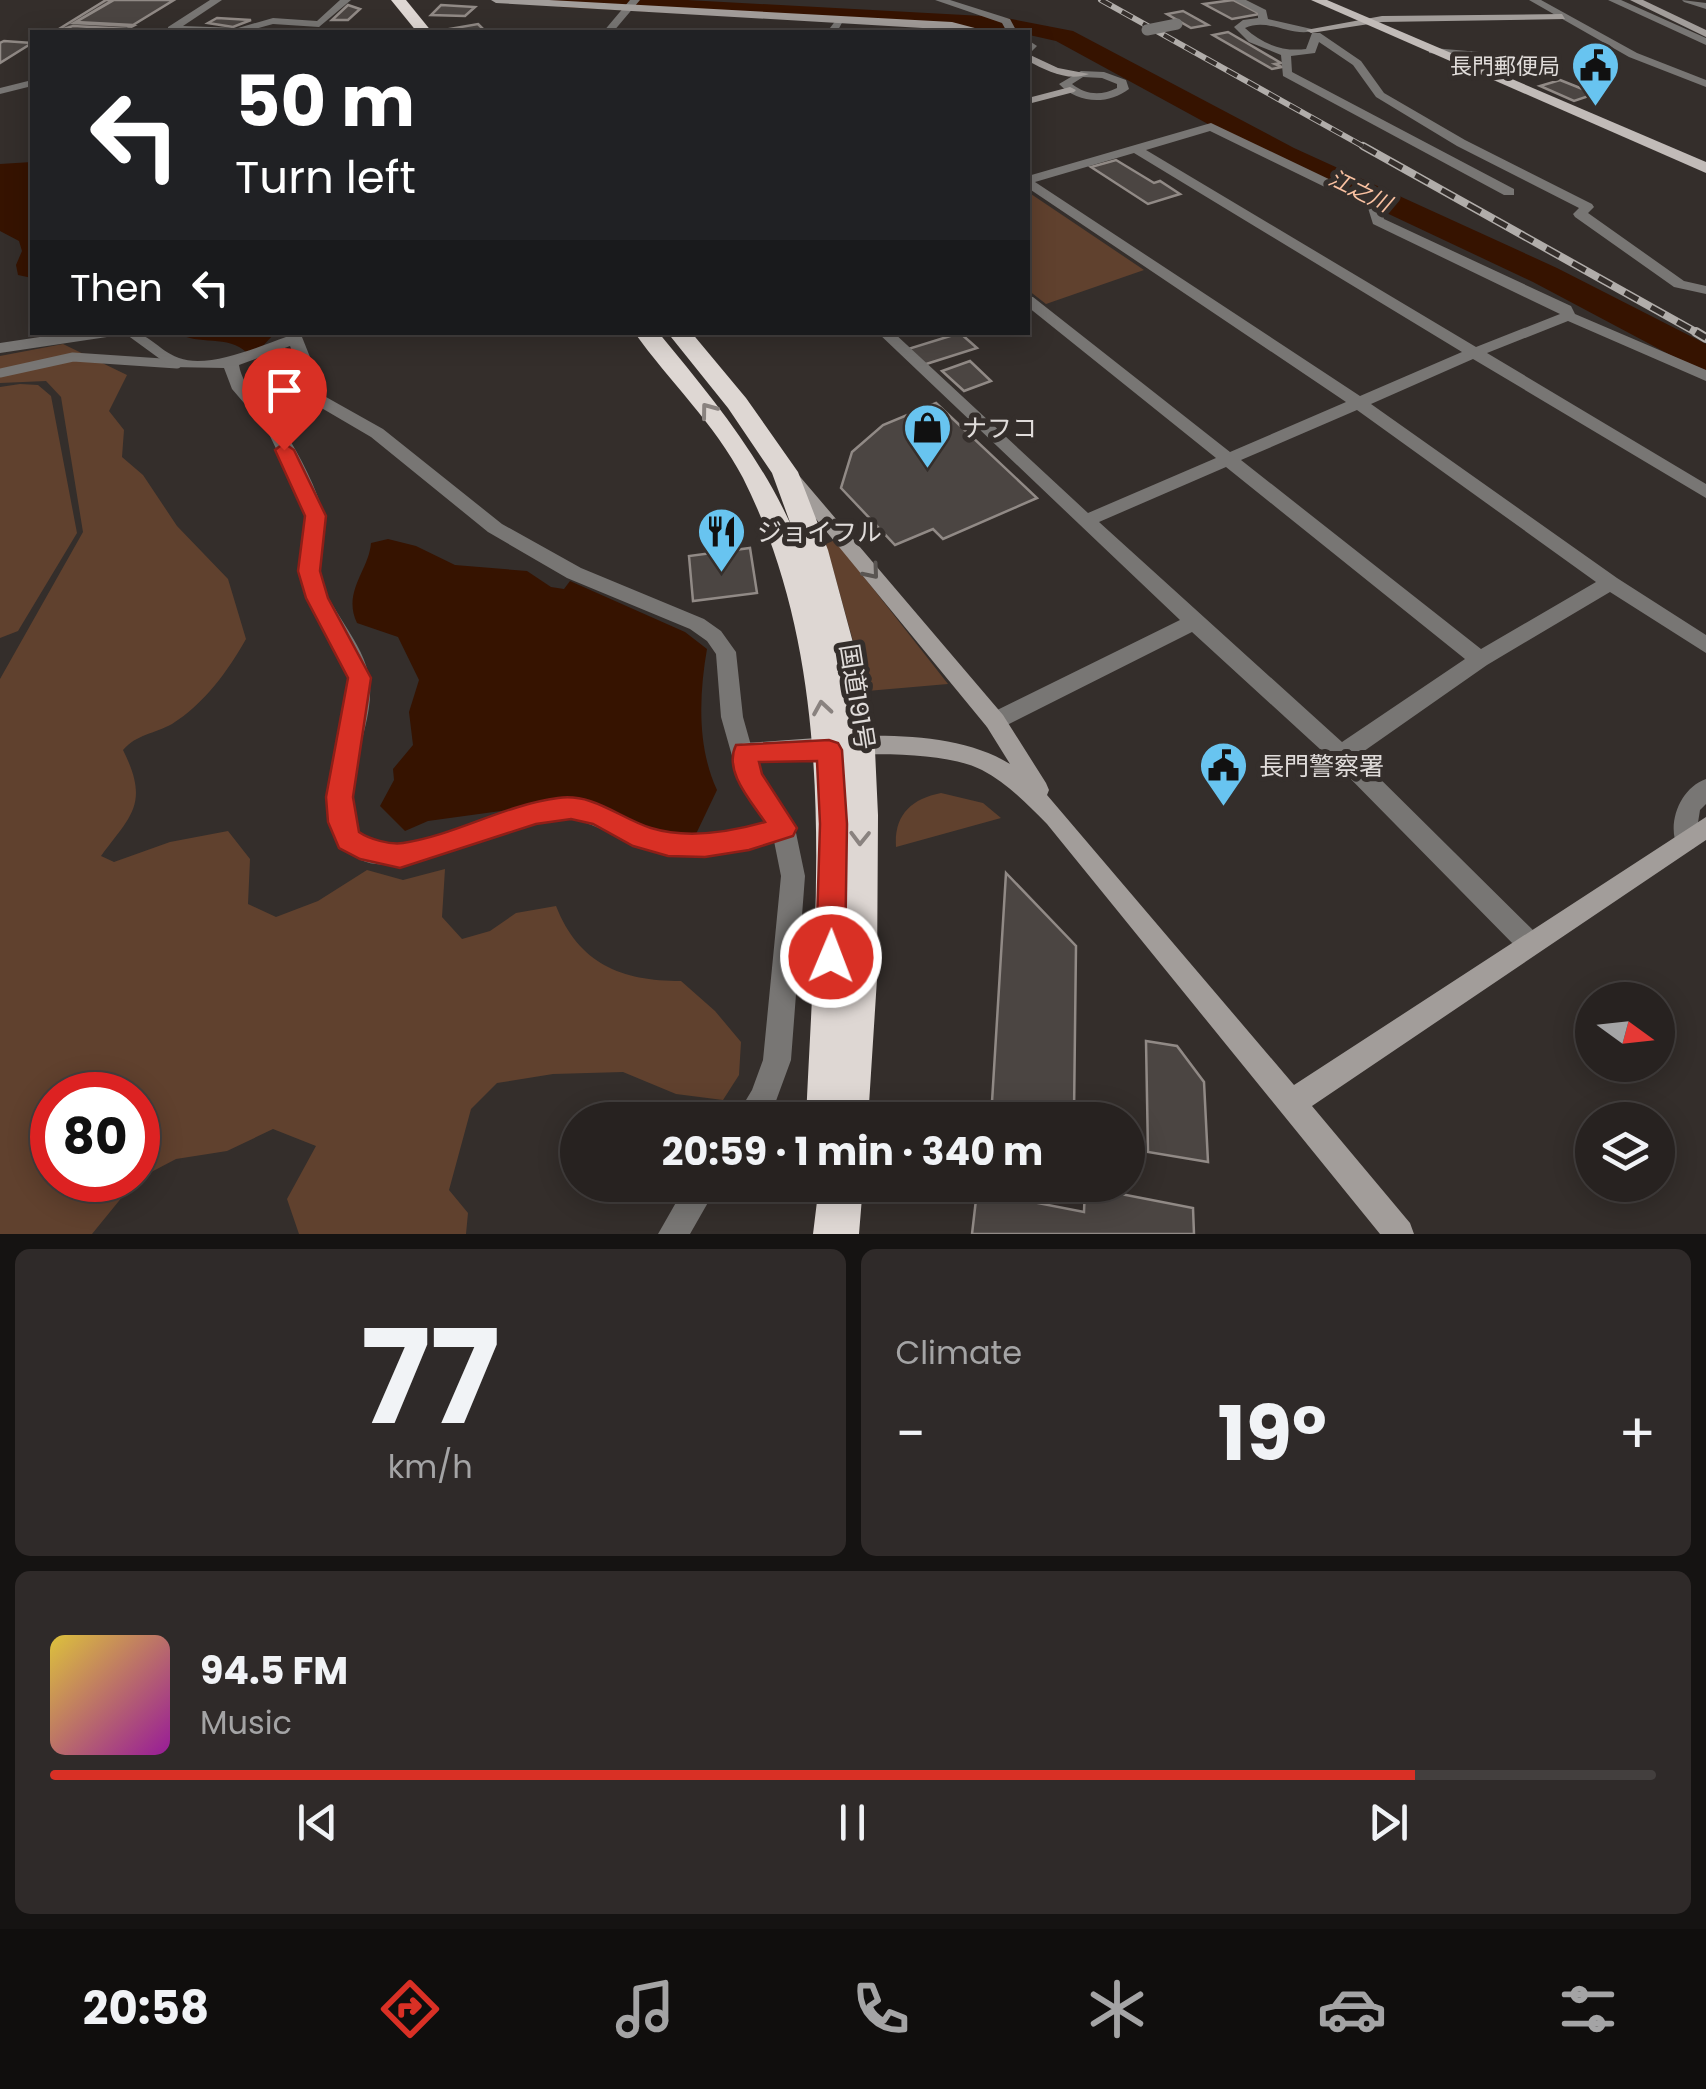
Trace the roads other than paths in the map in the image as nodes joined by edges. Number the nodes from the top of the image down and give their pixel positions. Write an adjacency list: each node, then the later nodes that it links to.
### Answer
1 (217, 0): 20 (street)
2 (346, 0): 21 (street)
3 (376, 0): 22 (highway)
4 (398, 0): 23 (highway)
5 (496, 0): 13 (street)
6 (940, 0): 27 (street)
7 (1238, 0): 17 (street)
8 (1317, 0): 18 (main road)
9 (1534, 0): 15 (street)
10 (1613, 0): 31 (street)
11 (1635, 0): 30 (street)
12 (1688, 0): 14 (street)
13 (632, 4): 16 (street); 24 (street)
14 (1706, 6)
15 (1562, 18): 18 (street); 38 (street)
16 (839, 19): 25 (street); 26 (street)
17 (1263, 21): 29 (street); 33 (street)
18 (1365, 22): 29 (street); 32 (main road)
19 (1177, 24): 28 (street, bridge)
20 (171, 30)
21 (238, 30)
22 (401, 30)
23 (423, 30)
24 (610, 30)
25 (833, 30)
26 (973, 30)
27 (1010, 30)
28 (1147, 30)
29 (1313, 33): 33 (street); 47 (street)
30 (1706, 34)
31 (1706, 42)
32 (1433, 51): 35 (street); 43 (main road)
33 (1286, 53): 46 (street)
34 (1030, 55): 36 (street)
35 (1526, 59)
36 (1084, 74): 40 (street); 40 (street)
37 (30, 83): 39 (street)
38 (1706, 84)
39 (0, 90)
40 (1070, 90): 41 (street)
41 (1030, 100)
42 (1134, 148): 44 (street); 49 (street); 57 (street)
43 (1706, 168)
44 (1030, 181)
45 (1030, 183): 62 (street)
46 (1509, 192)
47 (1706, 290)
48 (1030, 302): 63 (street)
49 (1568, 316): 57 (street); 61 (street)
50 (87, 335): 56 (street)
51 (134, 335): 59 (street)
52 (647, 335): 72 (highway, 国道191号, one-way to 52)
53 (680, 335): 64 (highway, 国道191号)
54 (887, 335): 66 (street)
55 (293, 336): 58 (street); 73 (street)
56 (0, 348)
57 (1474, 353): 62 (street); 65 (street)
58 (230, 363): 59 (street); 77 (street)
59 (177, 364): 60 (lane)
60 (0, 373)
61 (1706, 376)
62 (1360, 404): 63 (street); 67 (street)
63 (1228, 458): 66 (street); 70 (street)
64 (786, 472): 71 (street, one-way to 71); 72 (highway, 国道191号)
65 (1706, 492)
66 (1088, 520): 68 (street)
67 (1610, 583): 69 (street); 70 (street)
68 (1194, 622): 71 (street); 74 (street)
69 (1706, 644)
70 (1480, 659): 74 (street)
71 (995, 721): 76 (street)
72 (843, 750): 73 (street); 76 (street); 81 (highway, 国道191号); 82 (highway, 国道191号, one-way to 82)
73 (744, 752): 77 (street)
74 (1341, 755): 79 (street)
75 (1706, 788): 78 (street)
76 (1055, 817): 83 (street)
77 (784, 828): 80 (street)
78 (1696, 834): 79 (street)
79 (1530, 944): 83 (street)
80 (761, 1102)
81 (827, 1102)
82 (848, 1102)
83 (1292, 1103): 90 (street)
84 (692, 1202): 87 (street)
85 (825, 1202): 88 (highway)
86 (839, 1202): 89 (highway)
87 (673, 1234)
88 (824, 1234)
89 (836, 1234)
90 (1399, 1234)

